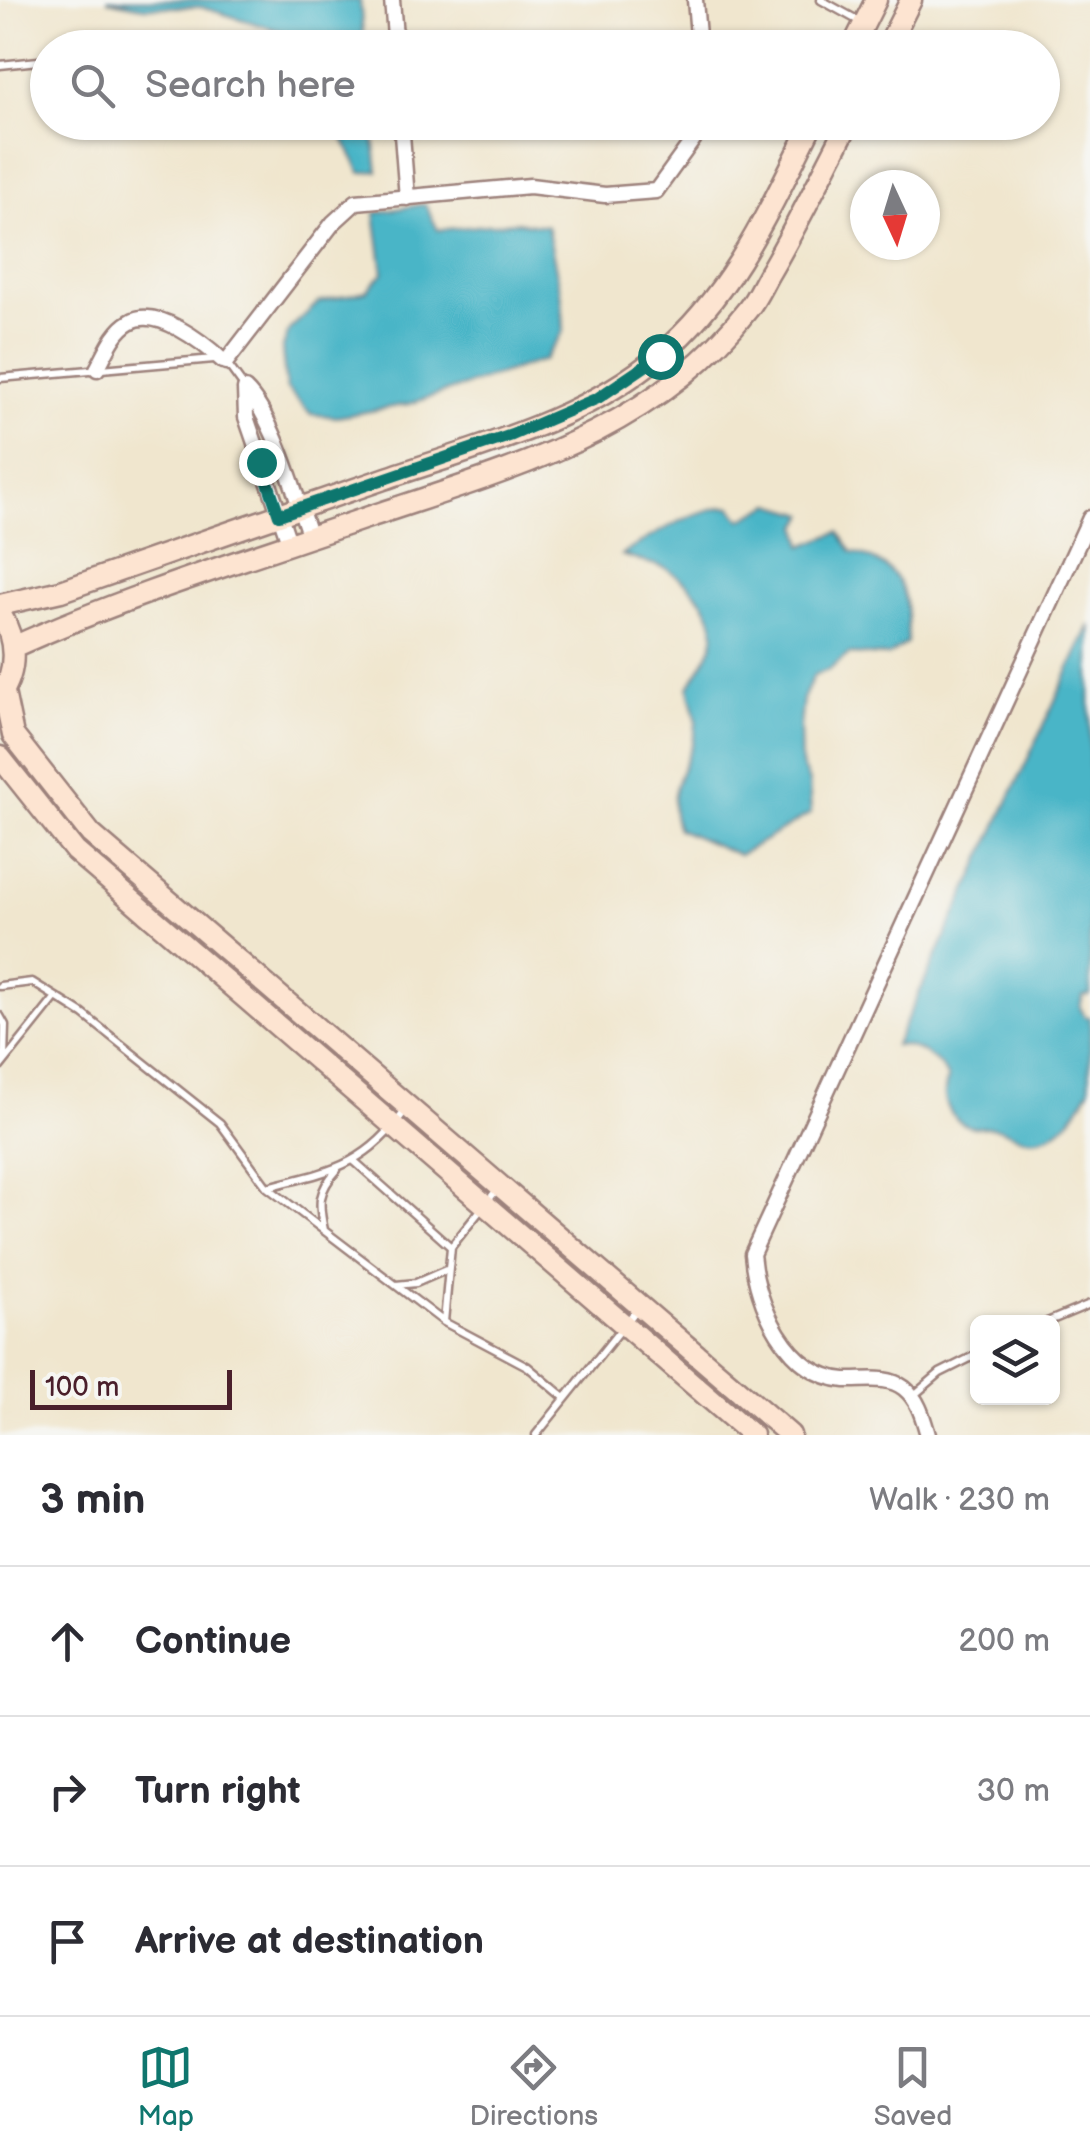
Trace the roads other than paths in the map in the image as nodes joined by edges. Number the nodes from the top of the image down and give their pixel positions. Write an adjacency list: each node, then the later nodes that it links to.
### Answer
1 (392, 0): 7 (street)
2 (695, 0): 8 (street)
3 (821, 0): 6 (lane)
4 (876, 0): 6 (street)
5 (911, 0): 10 (street)
6 (864, 24): 9 (street)
7 (394, 30)
8 (697, 30)
9 (861, 30)
10 (896, 30)
11 (30, 62): 12 (lane)
12 (0, 64)
13 (403, 140): 17 (street)
14 (694, 140): 17 (street)
15 (804, 140): 22 (street)
16 (840, 140): 24 (street)
17 (407, 198): 18 (street)
18 (225, 362): 19 (lane); 19 (street); 21 (lane)
19 (97, 368): 20 (lane)
20 (0, 378)
21 (246, 390): 22 (street)
22 (289, 511): 24 (street); 24 (street); 25 (street)
23 (1090, 518): 50 (street)
24 (300, 541): 27 (street)
25 (0, 605)
26 (0, 613): 27 (street)
27 (13, 647): 28 (street)
28 (2, 694): 34 (street)
29 (0, 757): 35 (street)
30 (0, 986): 31 (lane)
31 (56, 997): 33 (lane); 38 (lane)
32 (0, 1016): 33 (lane)
33 (2, 1064)
34 (407, 1107): 35 (lane); 39 (street)
35 (394, 1125): 36 (lane); 39 (street)
36 (353, 1160): 37 (lane); 41 (lane)
37 (338, 1170): 38 (lane); 40 (lane)
38 (267, 1187): 40 (lane)
39 (493, 1195): 41 (lane); 45 (street); 48 (street)
40 (324, 1230): 43 (lane)
41 (451, 1248): 42 (lane)
42 (447, 1269): 43 (lane); 47 (lane)
43 (396, 1285): 47 (lane)
44 (1090, 1304): 46 (lane)
45 (638, 1308): 48 (lane); 54 (street)
46 (1060, 1317)
47 (444, 1322): 51 (lane)
48 (623, 1327): 51 (lane); 53 (street)
49 (970, 1358): 50 (lane)
50 (912, 1396): 55 (street)
51 (565, 1398): 52 (lane)
52 (536, 1435)
53 (752, 1435)
54 (790, 1435)
55 (928, 1435)

